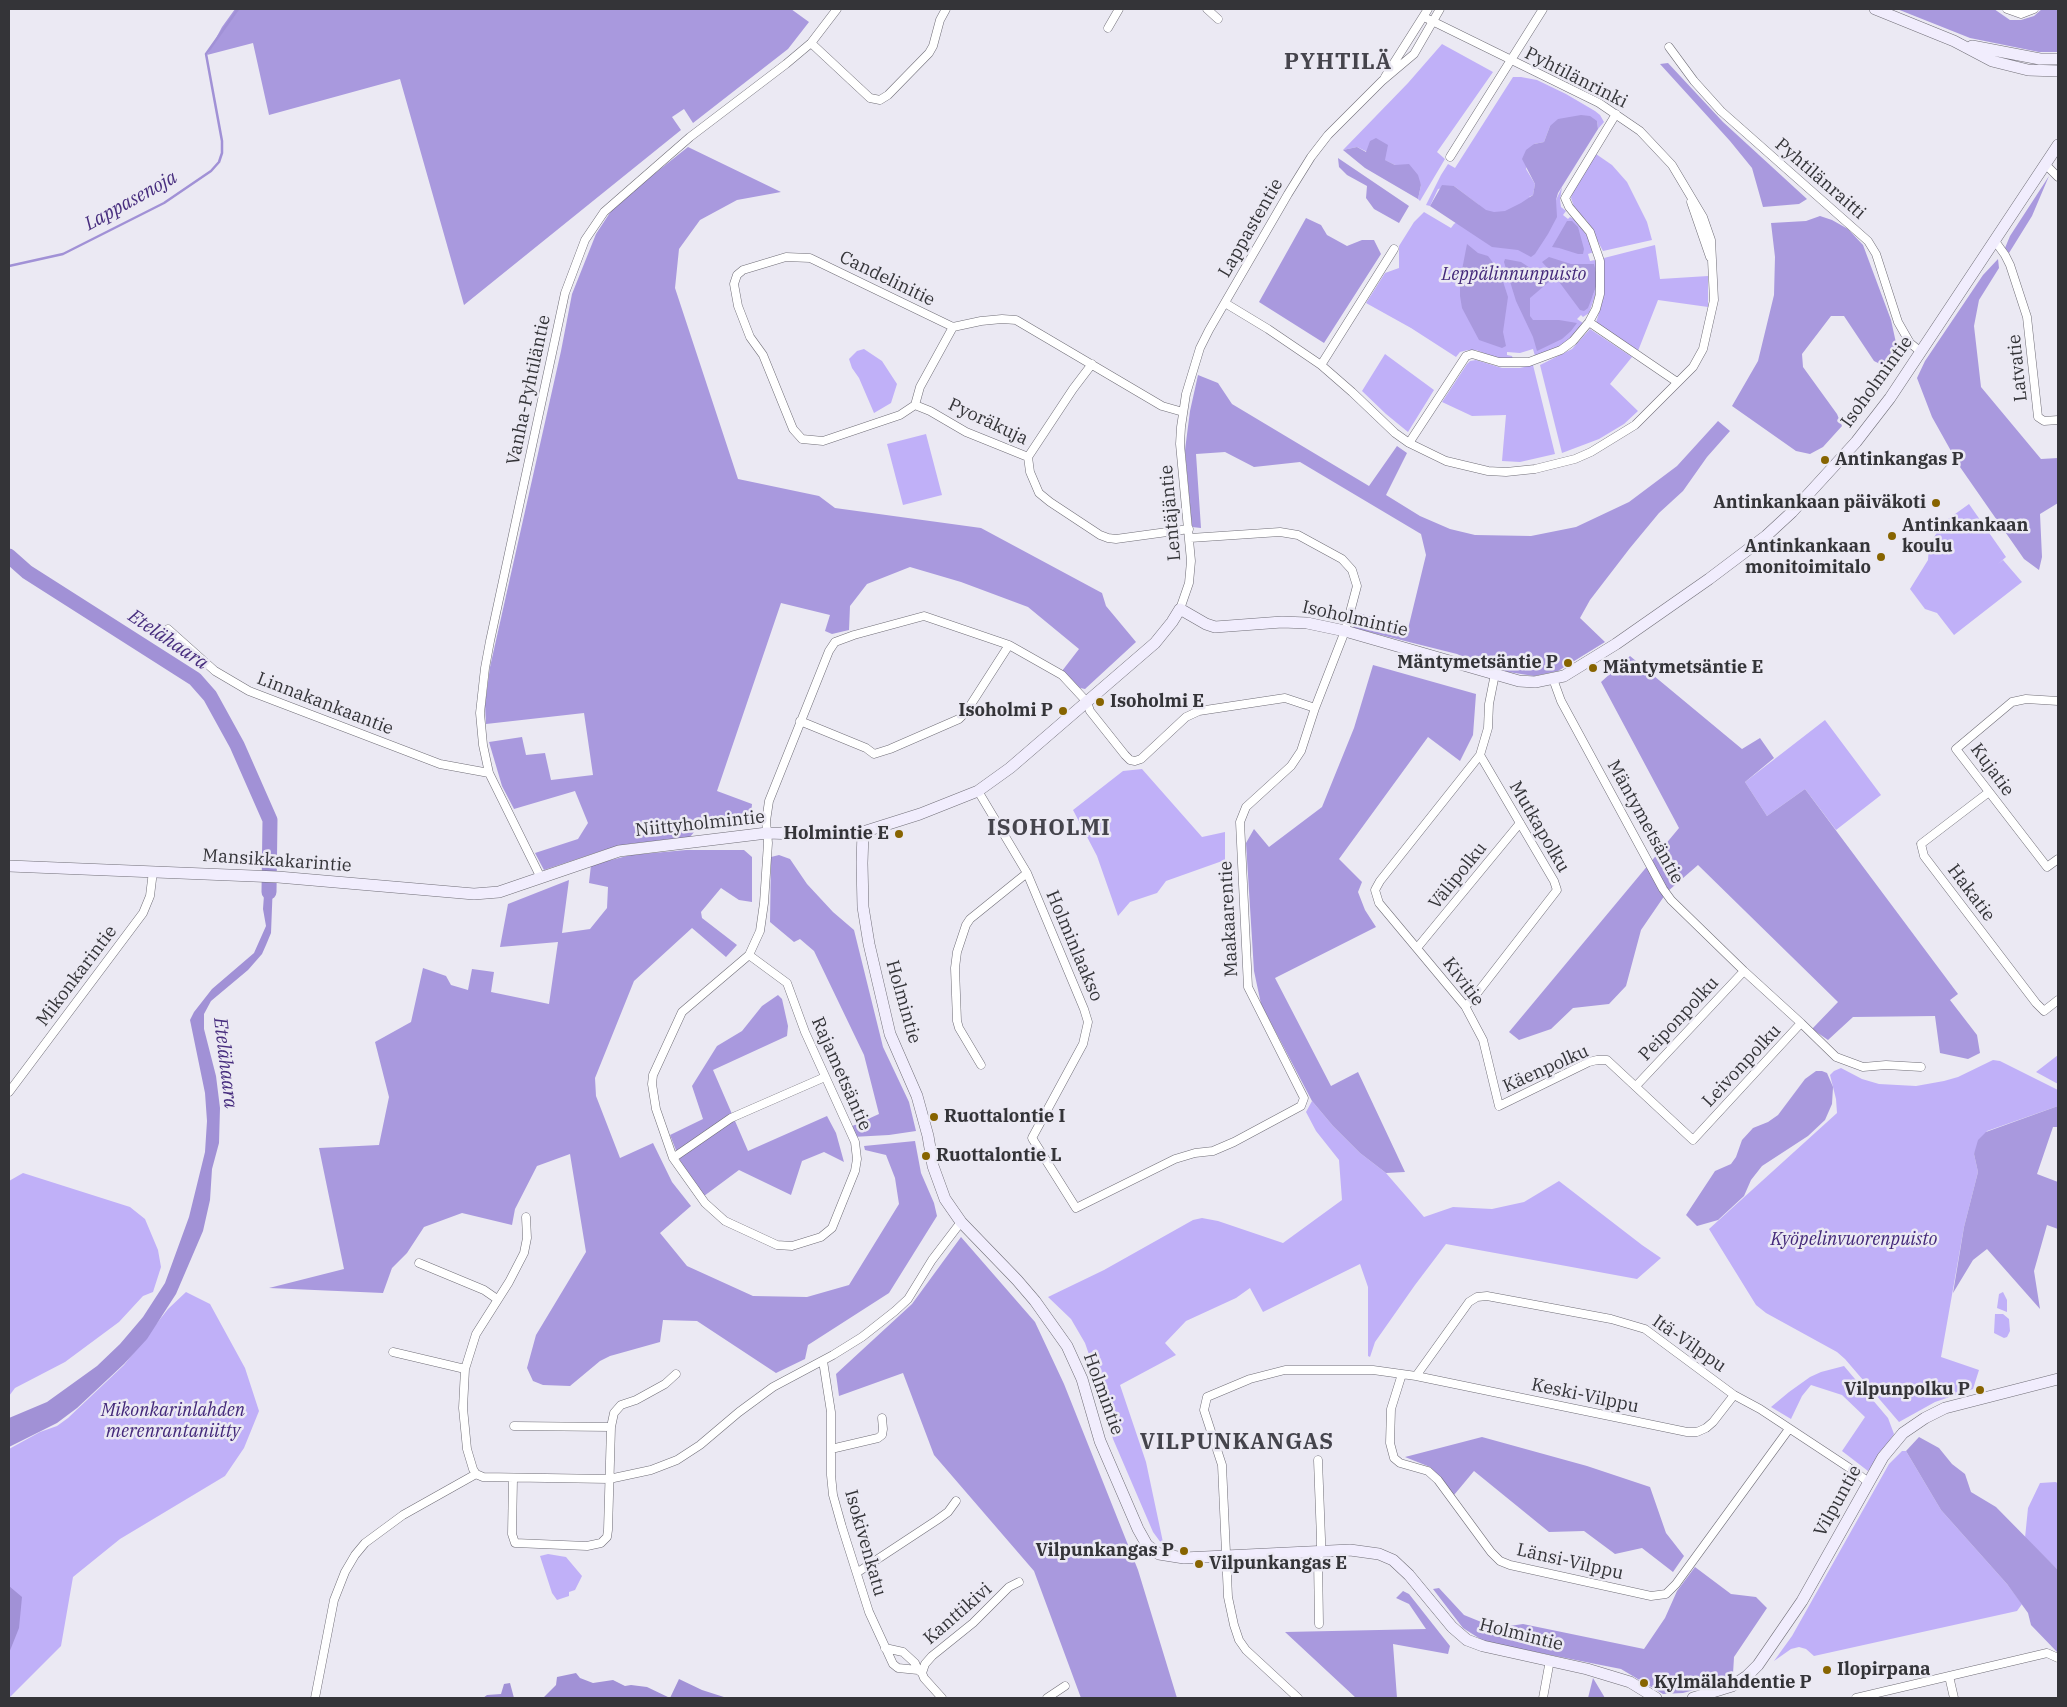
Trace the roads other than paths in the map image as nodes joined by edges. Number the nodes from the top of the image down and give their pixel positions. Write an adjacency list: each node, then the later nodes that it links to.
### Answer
1 (837, 9): 16 (street, Vanha-Pyhtiläntie)
2 (946, 9): 16 (street)
3 (1119, 9): 14 (street)
4 (1207, 9): 12 (street)
5 (1428, 9): 11 (street, Lappastentie)
6 (1440, 9): 13 (street, Lappastentie)
7 (1543, 9): 19 (street)
8 (1875, 9): 15 (street)
9 (2007, 9): 10 (street)
10 (2034, 9)
11 (1424, 17): 13 (street, Pyhtilänrinki); 21 (street, Lappastentie)
12 (1218, 19)
13 (1433, 22): 19 (street, Pyhtilänrinki); 21 (street, Lappastentie)
14 (1108, 28)
15 (1954, 41): 18 (street); 20 (street)
16 (811, 43): 54 (street, Vanha-Pyhtiläntie)
17 (1669, 47): 32 (street, Pyhtilänraitti)
18 (2058, 59)
19 (1510, 60): 22 (street, Pyhtilänrinki); 24 (street)
20 (2058, 71)
21 (1382, 82): 29 (street, Lappastentie)
22 (1616, 114): 30 (street); 35 (street, Pyhtilänrinki)
23 (2058, 145): 25 (street, Isoholmintie)
24 (1450, 157)
25 (2046, 165): 26 (street); 27 (street, Isoholmintie)
26 (2058, 176)
27 (1994, 241): 32 (street, Isoholmintie); 38 (street, Latvatie)
28 (1394, 249): 34 (street)
29 (1225, 303): 34 (street, Pyhtilänrinki); 37 (street, Lappastentie)
30 (1589, 322): 35 (street); 39 (street)
31 (953, 327): 33 (street); 36 (street); 36 (street, Candelinitie)
32 (1921, 352): 48 (street, Isoholmintie)
33 (1092, 364): 37 (street); 40 (street)
34 (1321, 365): 39 (street, Pyhtilänrinki)
35 (1678, 382): 39 (street, Pyhtilänrinki)
36 (915, 405): 40 (street, Pyoräkuja)
37 (1182, 412): 41 (street, Lentäjäntie)
38 (2058, 420)
39 (1409, 443)
40 (1028, 457): 41 (street, Pyoräkuja)
41 (1189, 529): 42 (street, Lentäjäntie)
42 (1190, 538): 43 (street, Lentäjäntie); 45 (street, Maakaarentie)
43 (1180, 609): 45 (street, Isoholmintie); 50 (street, Niittyholmintie)
44 (168, 629): 54 (street, Linnakankaantie)
45 (1345, 631): 47 (street, Isoholmintie); 51 (street, Maakaarentie)
46 (1009, 646): 50 (street); 52 (street); 52 (street, Rajametsäntie)
47 (1495, 674): 48 (street, Isoholmintie); 53 (street)
48 (1553, 679): 67 (street, Mäntymetsäntie)
49 (2058, 701): 56 (street, Kujatie)
50 (1087, 702): 51 (street); 55 (street, Niittyholmintie)
51 (1316, 708): 78 (street, Maakaarentie)
52 (800, 721): 59 (street, Rajametsäntie)
53 (1480, 755): 57 (street, Mutkapolku); 65 (street, Kivitie)
54 (489, 772): 64 (street, Vanha-Pyhtiläntie)
55 (978, 791): 58 (street, Niittyholmintie); 63 (street, Holminlaakso)
56 (1989, 792): 60 (street, Kujatie); 68 (street, Hakatie)
57 (1520, 823): 65 (street, Välipolku); 69 (street, Mutkapolku)
58 (864, 832): 59 (street, Niittyholmintie); 81 (street, Holmintie)
59 (767, 833): 64 (street, Niittyholmintie); 66 (street, Rajametsäntie)
60 (2058, 859)
61 (9, 866): 62 (street, Mansikkakarintie)
62 (153, 871): 64 (street, Mansikkakarintie); 75 (street, Mikonkarintie)
63 (1027, 873): 71 (street); 78 (street, Holminlaakso)
64 (541, 878)
65 (1417, 948): 69 (street, Kivitie)
66 (749, 955): 73 (street, Rajametsäntie); 79 (street, Rajametsäntie)
67 (1744, 971): 70 (street, Mäntymetsäntie); 74 (street, Peiponpolku)
68 (2058, 1000)
69 (1465, 1006): 76 (street, Kivitie)
70 (1801, 1024): 72 (street, Leivonpolku); 77 (street, Leivonpolku)
71 (981, 1064)
72 (1922, 1067)
73 (824, 1077): 79 (street); 79 (street, Rajametsäntie)
74 (1636, 1086): 76 (street, Käenpolku); 77 (street, Käenpolku)
75 (9, 1092)
76 (1499, 1106)
77 (1693, 1140)
78 (1195, 1153)
79 (673, 1158)
80 (526, 1216): 83 (street)
81 (960, 1222): 85 (street); 104 (street, Holmintie)
82 (419, 1264): 83 (street)
83 (497, 1299): 86 (street)
84 (393, 1352): 86 (street)
85 (823, 1361): 96 (street, Isokivenkatu); 100 (street)
86 (465, 1369): 98 (street)
87 (676, 1374): 94 (street)
88 (1402, 1374): 89 (street, Keski-Vilppu); 95 (street, Länsi-Vilppu); 104 (street, Keski-Vilppu)
89 (1416, 1376): 91 (street, Keski-Vilppu); 91 (street, Itä-Vilppu)
90 (2058, 1379): 101 (street, Vilpuntie)
91 (1734, 1395): 95 (street, Itä-Vilppu)
92 (882, 1418): 96 (street)
93 (514, 1426): 94 (street)
94 (611, 1427): 100 (street)
95 (1789, 1429): 101 (street, Itä-Vilppu)
96 (831, 1449): 105 (street, Isokivenkatu)
97 (1318, 1460): 103 (street)
98 (476, 1474): 99 (street); 114 (street)
99 (512, 1479): 100 (street); 100 (street)
100 (609, 1479)
101 (1868, 1482): 120 (street, Vilpuntie)
102 (956, 1501): 105 (street)
103 (1321, 1551): 104 (street, Holmintie); 107 (street); 110 (street, Holmintie)
104 (1226, 1555): 117 (street)
105 (858, 1572): 108 (street, Isokivenkatu)
106 (1019, 1582): 111 (street, Kanttikivi)
107 (1319, 1624)
108 (885, 1648): 111 (street); 111 (street, Isokivenkatu)
109 (2058, 1658): 112 (street)
110 (1550, 1660): 118 (street); 119 (street, Holmintie)
111 (920, 1672): 115 (street)
112 (1949, 1676): 121 (street); 122 (street)
113 (1065, 1686): 116 (street)
114 (315, 1698)
115 (942, 1698)
116 (1047, 1698)
117 (1298, 1698)
118 (1542, 1698)
119 (1656, 1698)
120 (1693, 1698)
121 (1856, 1698)
122 (1954, 1698)

